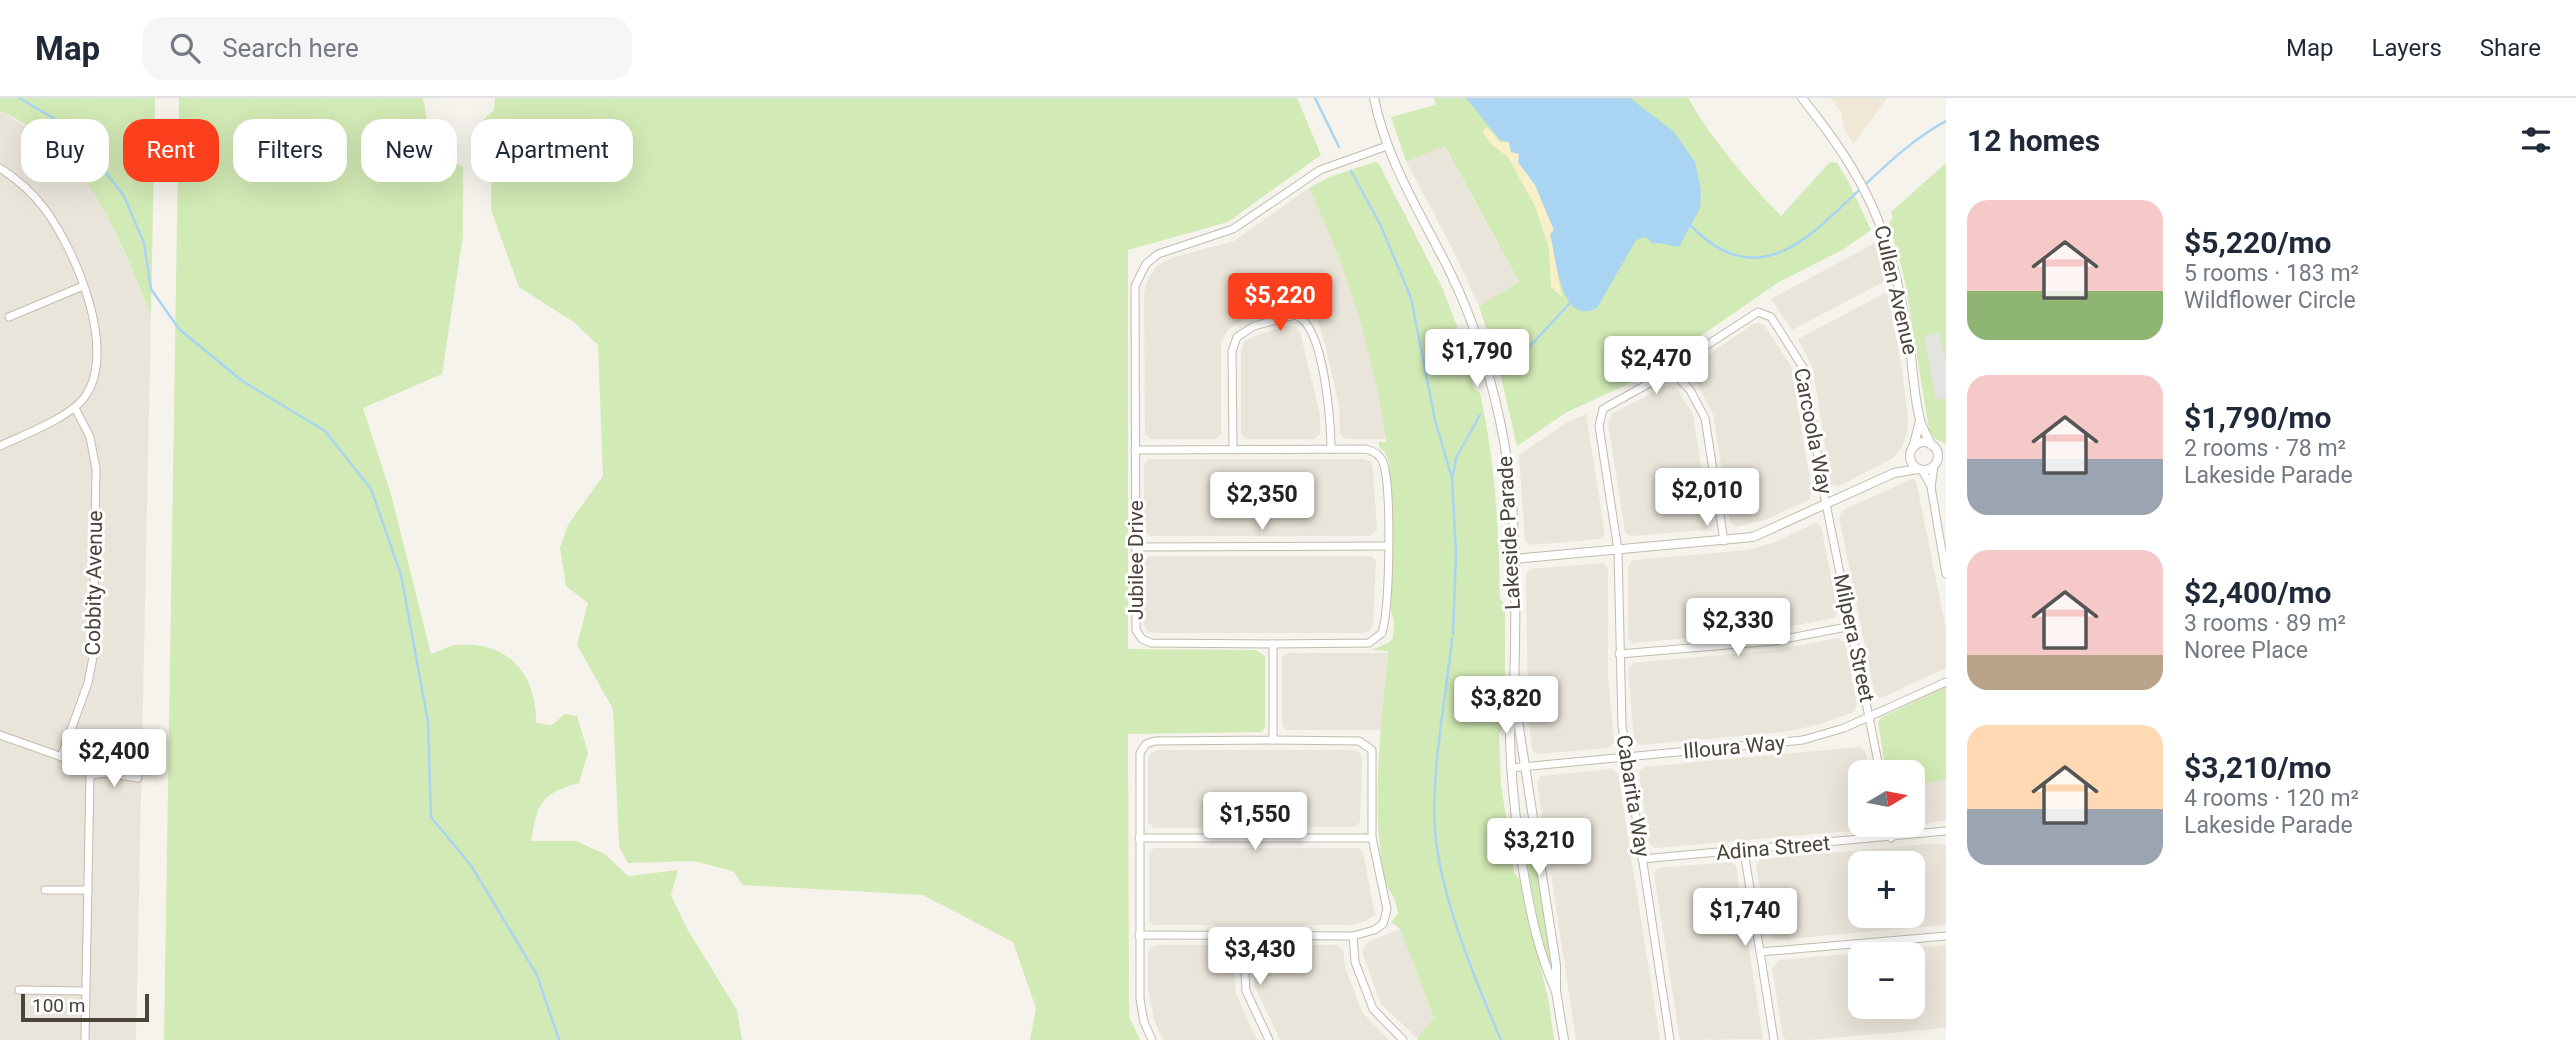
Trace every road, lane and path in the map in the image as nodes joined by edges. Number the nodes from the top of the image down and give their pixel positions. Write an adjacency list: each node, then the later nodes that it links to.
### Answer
1 (1374, 98): 3 (street, Lakeside Parade)
2 (1802, 98): 9 (street, Cullen Avenue)
3 (1387, 146): 14 (street, Jubilee Drive); 27 (street, Lakeside Parade)
4 (0, 168): 5 (street)
5 (83, 285): 6 (street); 8 (street)
6 (9, 317)
7 (1675, 374): 22 (street, Carcoola Way); 23 (street); 26 (street, Cabarita Way)
8 (75, 408): 10 (street); 37 (street, Cobbity Avenue)
9 (1920, 420): 11 (street, Cullen Avenue); 15 (street, Cullen Avenue)
10 (0, 446)
11 (1933, 446): 15 (street); 16 (street); 18 (street)
12 (1233, 449): 13 (street); 13 (street); 14 (street)
13 (1331, 449): 24 (street)
14 (1135, 450): 25 (street, Jubilee Drive)
15 (1912, 450): 19 (street); 20 (street)
16 (1946, 450)
17 (1946, 457): 18 (street)
18 (1935, 464): 19 (street); 21 (street)
19 (1920, 470): 20 (street); 21 (street)
20 (1894, 473): 22 (street)
21 (1931, 487): 28 (street)
22 (1827, 505): 23 (street); 29 (street, Milpera Street)
23 (1724, 541): 26 (street)
24 (1388, 546): 25 (street); 30 (street)
25 (1135, 547): 30 (street, Jubilee Drive)
26 (1618, 550): 27 (street); 31 (street, Cabarita Way)
27 (1514, 559): 33 (street, Lakeside Parade)
28 (1946, 574)
29 (1852, 626): 31 (street); 34 (street, Milpera Street)
30 (1273, 644): 36 (street)
31 (1619, 654): 38 (street, Cabarita Way)
32 (1946, 682): 34 (street, Illoura Way)
33 (1514, 699): 40 (street, Lakeside Parade); 41 (street, Lakeside Parade)
34 (1870, 716): 38 (street, Illoura Way); 39 (street, Milpera Street)
35 (0, 735): 37 (street)
36 (1273, 740): 45 (street); 46 (street)
37 (61, 757): 42 (street)
38 (1626, 757): 40 (street, Illoura Way); 49 (street, Cabarita Way)
39 (1878, 760)
40 (1525, 766): 41 (street, Illoura Way); 58 (street, Lakeside Parade)
41 (1511, 768): 58 (street, Lakeside Parade)
42 (90, 775): 43 (street); 51 (street)
43 (138, 778)
44 (1946, 831): 47 (street, Adina Street)
45 (1139, 838): 46 (street); 52 (street)
46 (1371, 838): 54 (street)
47 (1891, 838): 48 (street, Adina Street)
48 (1744, 851): 49 (street, Adina Street); 56 (street)
49 (1642, 859): 65 (street, Cabarita Way)
50 (44, 890): 51 (street)
51 (88, 890): 59 (street)
52 (1139, 935): 53 (street); 61 (street)
53 (1243, 936): 54 (street); 62 (street)
54 (1353, 936): 63 (street)
55 (1946, 936): 56 (street)
56 (1760, 953): 66 (street)
57 (19, 990): 59 (street)
58 (1556, 990): 64 (street, Lakeside Parade)
59 (86, 991): 60 (street)
60 (85, 1040)
61 (1152, 1040)
62 (1269, 1040)
63 (1403, 1040)
64 (1564, 1040)
65 (1670, 1040)
66 (1774, 1040)

